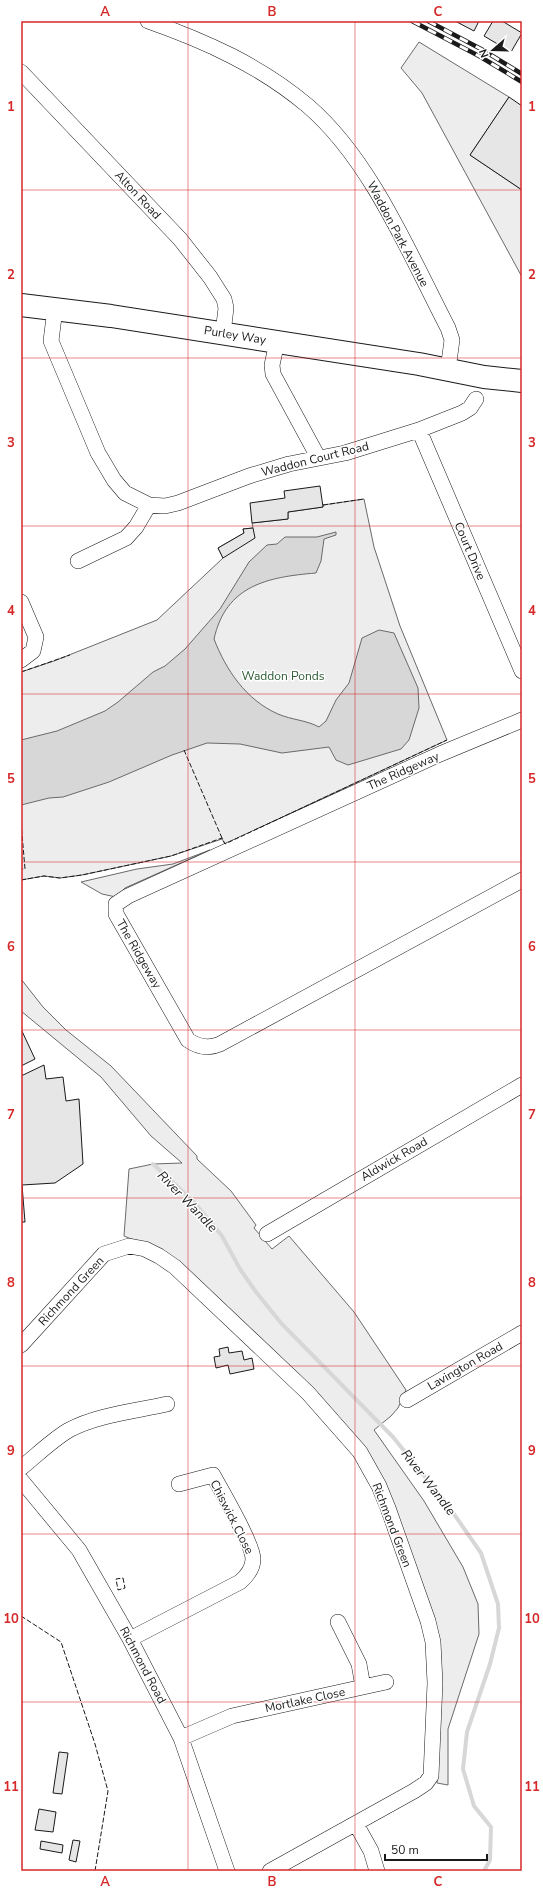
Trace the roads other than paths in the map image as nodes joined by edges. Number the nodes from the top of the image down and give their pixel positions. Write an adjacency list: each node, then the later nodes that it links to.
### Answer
1 (148, 21): 7 (street, Waddon Park Avenue)
2 (21, 72): 5 (street, Alton Road)
3 (21, 305): 4 (highway, Purley Way)
4 (55, 309): 5 (highway, Purley Way); 12 (street, Waddon Court Road)
5 (223, 333): 6 (highway, Purley Way)
6 (277, 342): 7 (highway, Purley Way); 11 (street)
7 (448, 369): 8 (highway, Purley Way)
8 (522, 381)
9 (476, 399): 10 (street, Waddon Court Road)
10 (419, 430): 11 (street, Waddon Court Road); 16 (street, Court Drive)
11 (318, 457): 12 (street, Waddon Court Road)
12 (149, 505): 13 (street)
13 (78, 561)
14 (21, 602): 15 (street)
15 (21, 660)
16 (522, 672)
17 (522, 720): 18 (street, The Ridgeway)
18 (522, 880)
19 (522, 1085): 20 (street, Aldwick Road)
20 (267, 1234)
21 (522, 1333): 23 (street, Lavington Road)
22 (21, 1345): 33 (street, Richmond Green)
23 (408, 1400)
24 (167, 1404): 25 (street)
25 (21, 1468)
26 (21, 1480): 29 (street, Richmond Road)
27 (179, 1484): 29 (street, Chiswick Close)
28 (338, 1622): 31 (street)
29 (130, 1639): 32 (street, Richmond Road)
30 (386, 1682): 31 (street, Mortlake Close)
31 (363, 1687): 32 (street, Mortlake Close)
32 (181, 1738): 34 (street, Richmond Road)
33 (356, 1824): 35 (street, Richmond Green); 36 (street)
34 (227, 1871)
35 (270, 1871)
36 (377, 1871)

